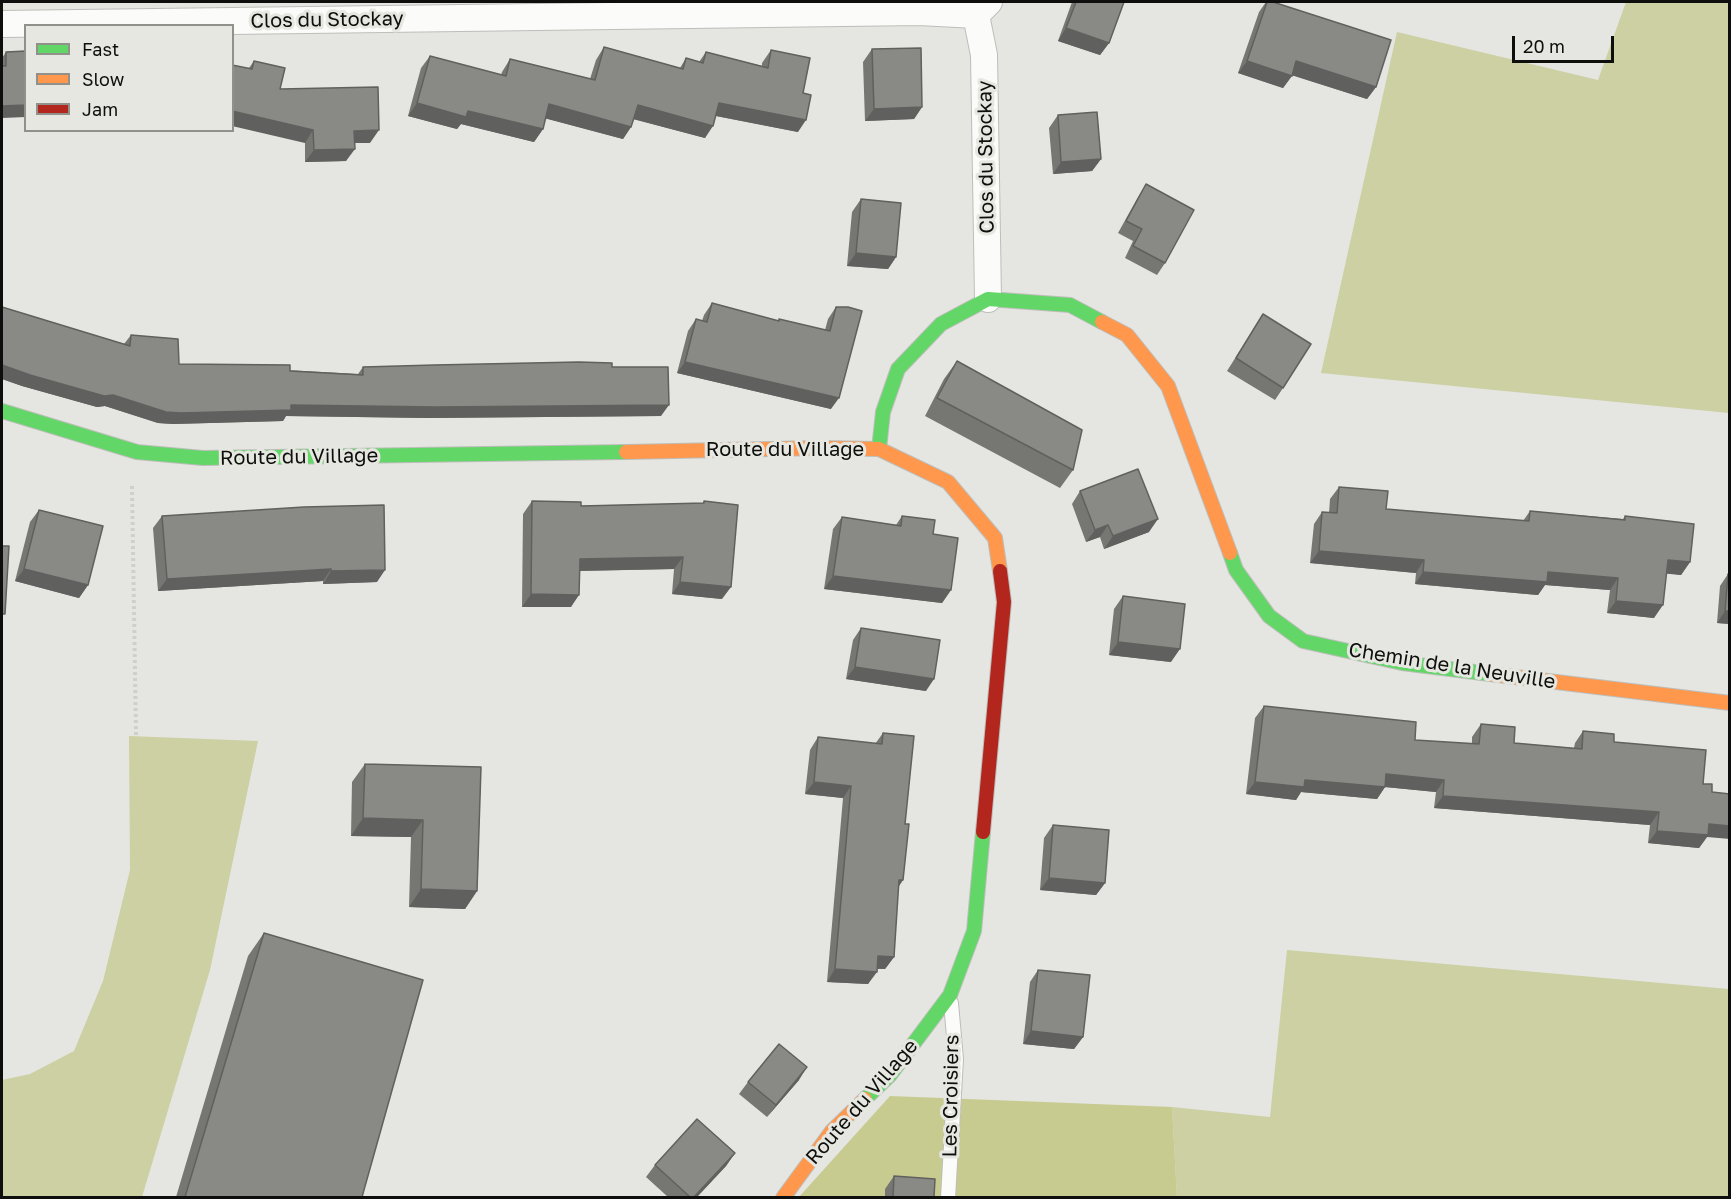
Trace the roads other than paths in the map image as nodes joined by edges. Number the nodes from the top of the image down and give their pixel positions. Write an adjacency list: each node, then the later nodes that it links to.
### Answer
1 (983, 8): 2 (street, Clos du Stockay); 3 (street, Clos du Stockay)
2 (2, 24)
3 (988, 299): 5 (street); 6 (street, Chemin de la Neuville)
4 (2, 411): 5 (street, Route du Village)
5 (879, 449): 7 (street, Route du Village)
6 (1730, 704)
7 (950, 995): 8 (street, Route du Village); 9 (lane, Les Croisiers)
8 (783, 1197)
9 (948, 1197)

